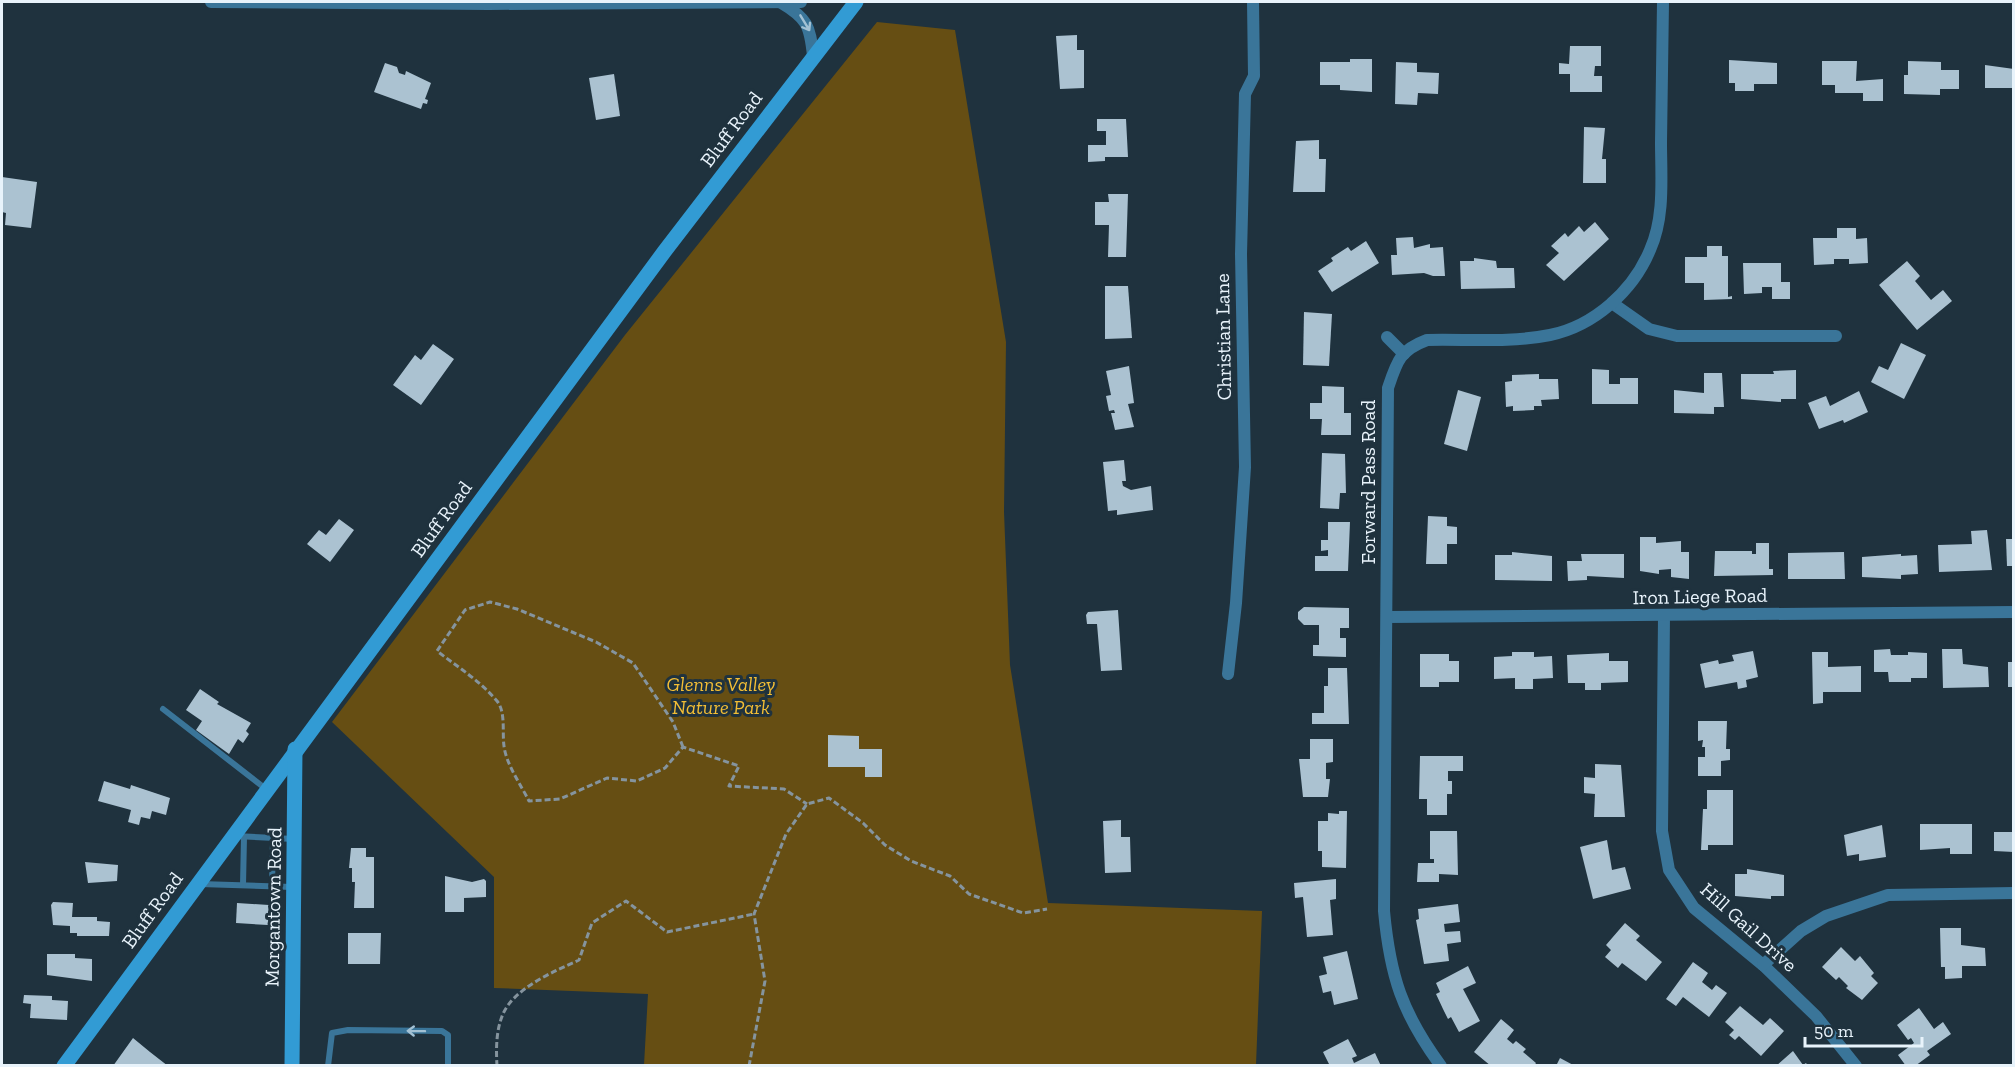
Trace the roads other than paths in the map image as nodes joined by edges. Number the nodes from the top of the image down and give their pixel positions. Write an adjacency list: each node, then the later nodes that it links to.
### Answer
1 (211, 2): 2 (street)
2 (722, 2): 3 (street)
3 (779, 2): 4 (street); 8 (street, one-way to 8)
4 (801, 2)
5 (856, 2): 8 (main road, Bluff Road)
6 (1253, 2): 16 (street, Christian Lane)
7 (1662, 2): 9 (street)
8 (813, 56): 18 (main road, Bluff Road)
9 (1612, 303): 10 (street); 12 (street)
10 (1836, 336)
11 (1387, 338): 12 (street)
12 (1404, 354): 15 (street, Forward Pass Road)
13 (2013, 612): 14 (street, Iron Liege Road)
14 (1664, 616): 15 (street, Iron Liege Road); 28 (street, Hill Gail Drive)
15 (1387, 617): 33 (street, Forward Pass Road)
16 (1228, 674)
17 (163, 709): 19 (lane)
18 (295, 749): 19 (main road, Bluff Road); 22 (main road, Morgantown Road)
19 (266, 789): 20 (main road, Bluff Road)
20 (238, 836): 21 (lane); 23 (main road, Bluff Road); 24 (lane)
21 (273, 838): 22 (lane); 25 (lane)
22 (294, 839): 26 (main road, Morgantown Road)
23 (197, 884): 24 (lane); 31 (main road, Bluff Road)
24 (243, 885): 25 (lane)
25 (272, 886): 26 (lane)
26 (294, 887): 32 (main road, Morgantown Road)
27 (2013, 893): 28 (street)
28 (1763, 965): 34 (street, Hill Gail Drive)
29 (328, 1062): 30 (lane, one-way to 29)
30 (449, 1063)
31 (64, 1065)
32 (292, 1065)
33 (1441, 1065)
34 (1856, 1065)

